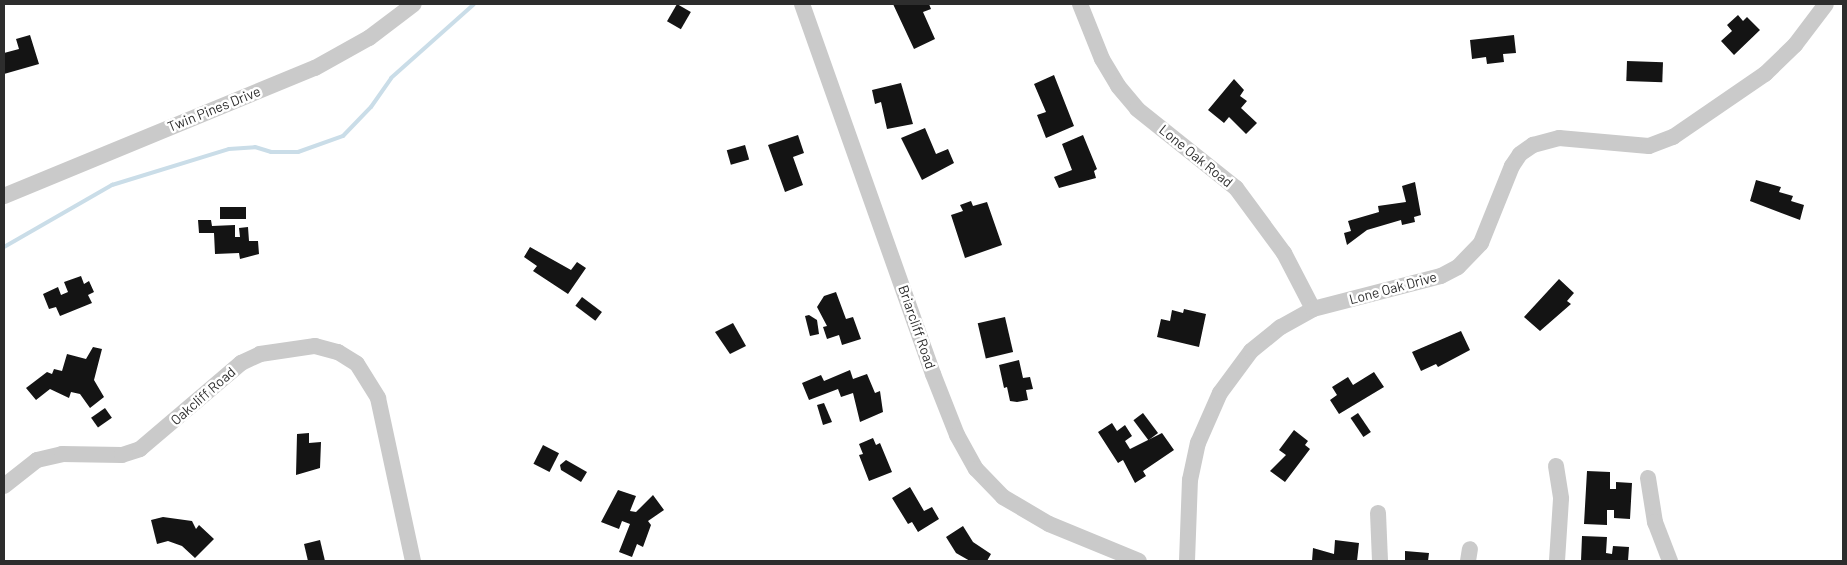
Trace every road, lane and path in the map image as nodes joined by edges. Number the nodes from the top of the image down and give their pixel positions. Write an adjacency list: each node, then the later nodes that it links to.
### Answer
1 (414, 4): 5 (street, Twin Pines Drive)
2 (802, 4): 12 (street, Briarcliff Road)
3 (1080, 4): 6 (street, Lone Oak Road)
4 (1826, 4): 6 (street, Lone Oak Drive)
5 (4, 196)
6 (1313, 309): 13 (street, Lone Oak Drive)
7 (1556, 466): 15 (street)
8 (1648, 478): 16 (street)
9 (4, 486): 11 (street, Oakcliff Road)
10 (1378, 513): 14 (street)
11 (414, 561)
12 (1139, 561)
13 (1187, 561)
14 (1380, 561)
15 (1557, 561)
16 (1670, 561)

